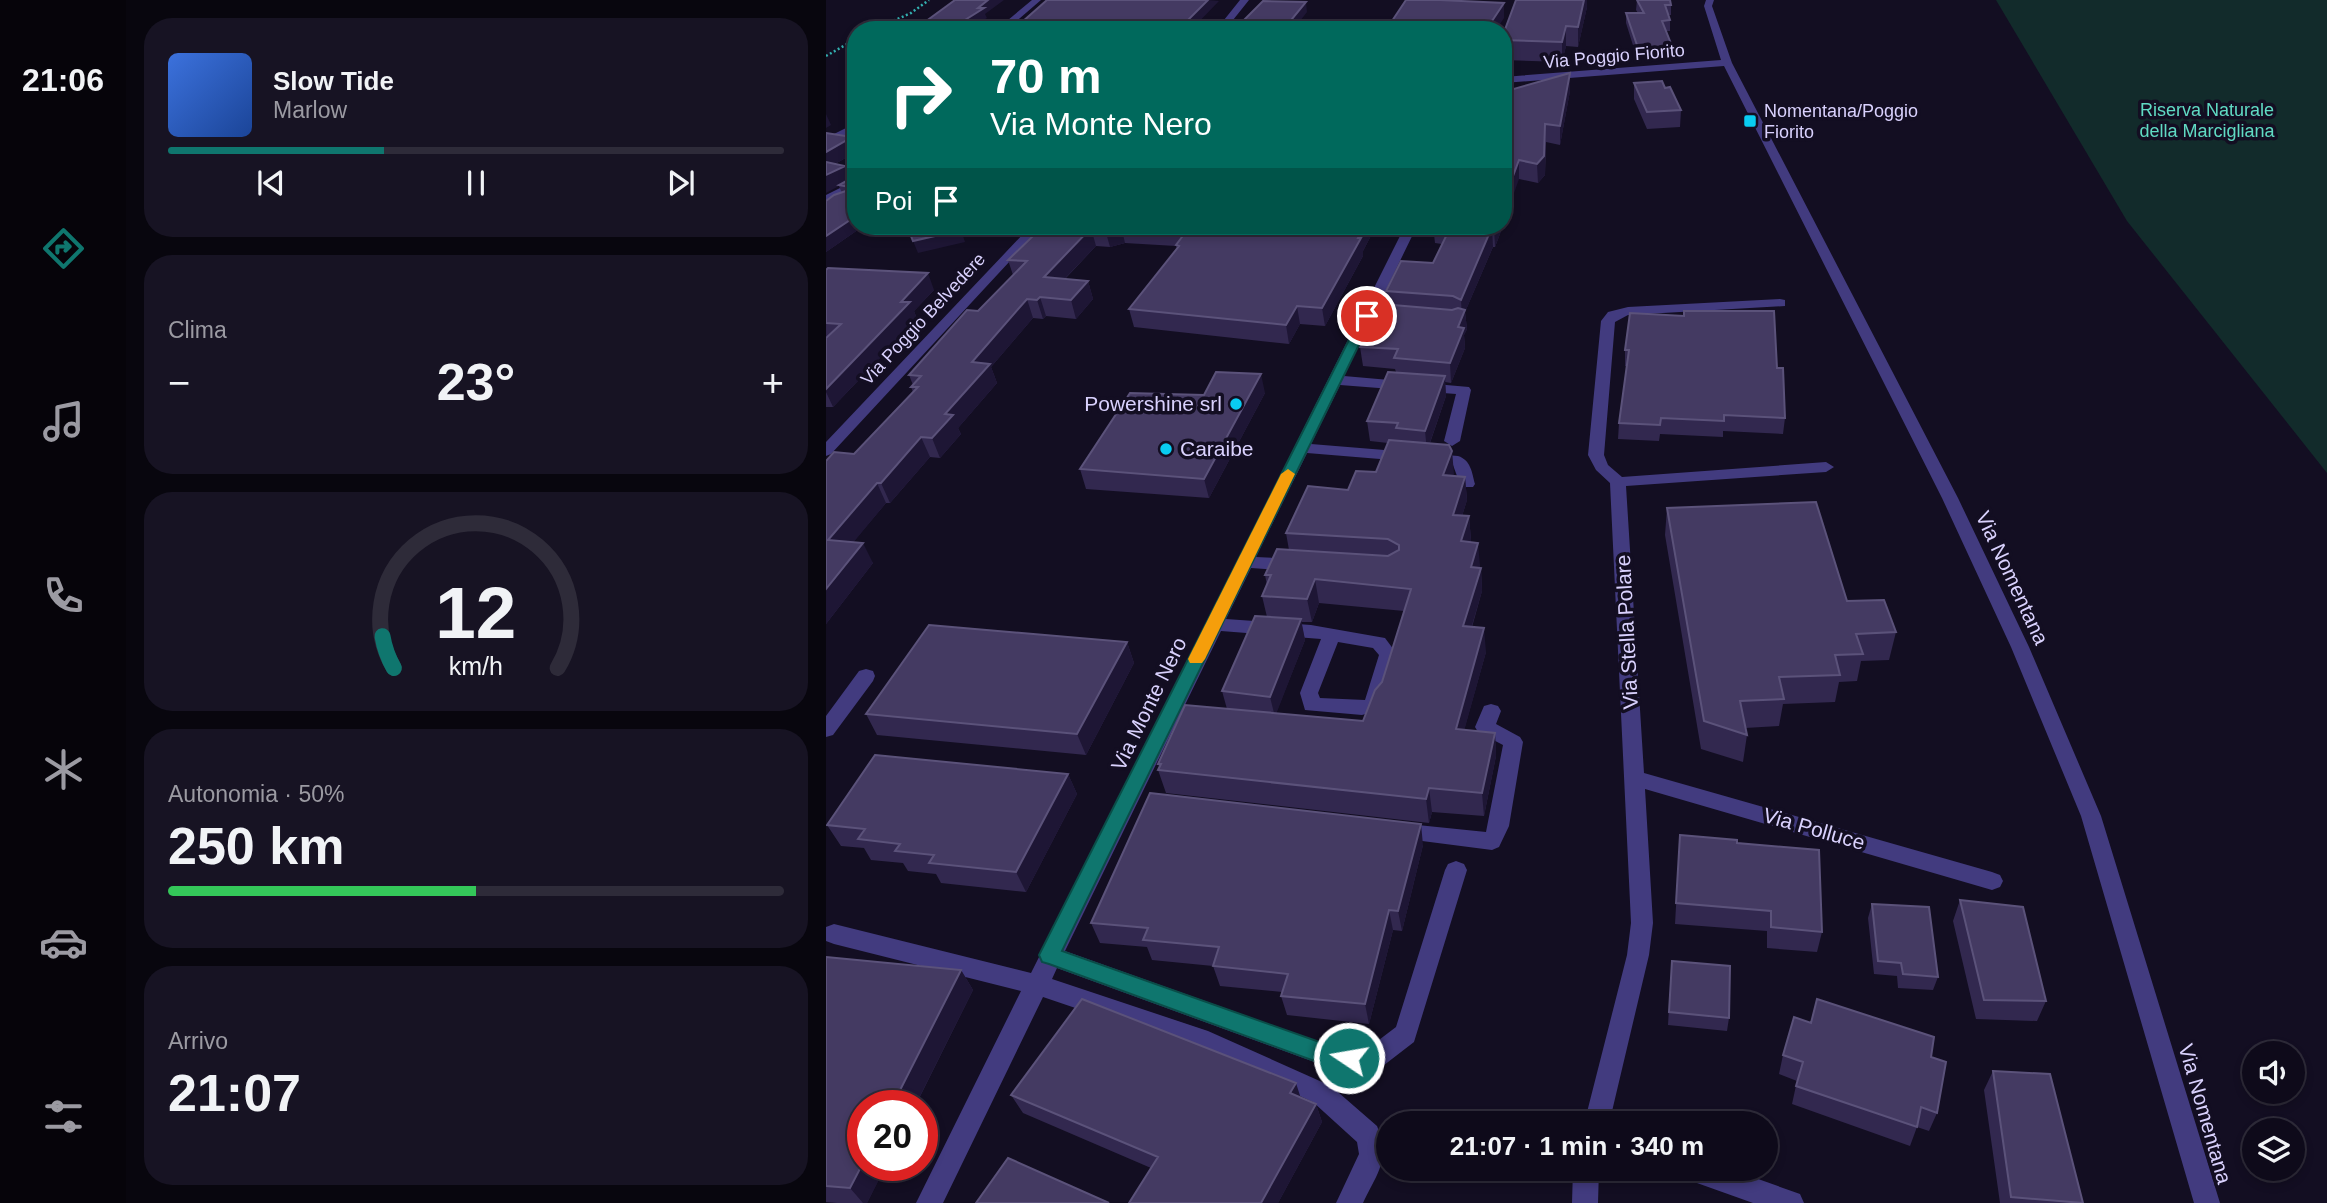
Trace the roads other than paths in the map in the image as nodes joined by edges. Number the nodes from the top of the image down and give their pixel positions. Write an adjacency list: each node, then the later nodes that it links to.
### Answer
1 (1037, 0): 4 (street)
2 (1245, 0): 5 (street)
3 (1710, 0): 6 (street, Via Nomentana)
4 (1011, 21)
5 (1228, 21)
6 (1727, 63): 7 (street, Via Poggio Fiorito); 48 (street, Via Nomentana)
7 (1512, 80)
8 (847, 133): 9 (street)
9 (826, 142)
10 (847, 188): 11 (street)
11 (826, 200)
12 (1027, 235): 16 (street, Via Poggio Belvedere)
13 (1407, 235): 15 (street, Via Monte Nero)
14 (1780, 303): 21 (street)
15 (1335, 380): 17 (street); 18 (street, Via Monte Nero)
16 (832, 437): 19 (street, Via Poggio Belvedere)
17 (1452, 441)
18 (1301, 449): 22 (street); 23 (street, Via Monte Nero)
19 (826, 451)
20 (1826, 467): 21 (street)
21 (1618, 482): 32 (street, Via Stella Polare)
22 (1467, 484)
23 (1244, 562): 24 (street); 25 (street, Via Monte Nero)
24 (1311, 566)
25 (1214, 624): 26 (street); 29 (street, Via Monte Nero)
26 (1332, 635): 26 (street)
27 (866, 676): 31 (street)
28 (1491, 711): 35 (street)
29 (1168, 715): 30 (street); 33 (street, Via Monte Nero)
30 (1194, 718)
31 (826, 730)
32 (1635, 778): 37 (street, Via Polluce); 41 (street, Via Stella Polare)
33 (1127, 799): 34 (street); 39 (street, Via Monte Nero)
34 (1154, 802)
35 (1384, 829)
36 (1456, 870): 39 (street)
37 (1992, 881)
38 (834, 934): 40 (street)
39 (1049, 955): 40 (street, Via Monte Nero)
40 (1035, 984): 44 (street, Via Monte Nero); 45 (street)
41 (1599, 1111)
42 (1586, 1181): 46 (street)
43 (1727, 1181): 47 (street)
44 (929, 1203)
45 (1349, 1203)
46 (1585, 1203)
47 (1791, 1203)
48 (2207, 1203)

